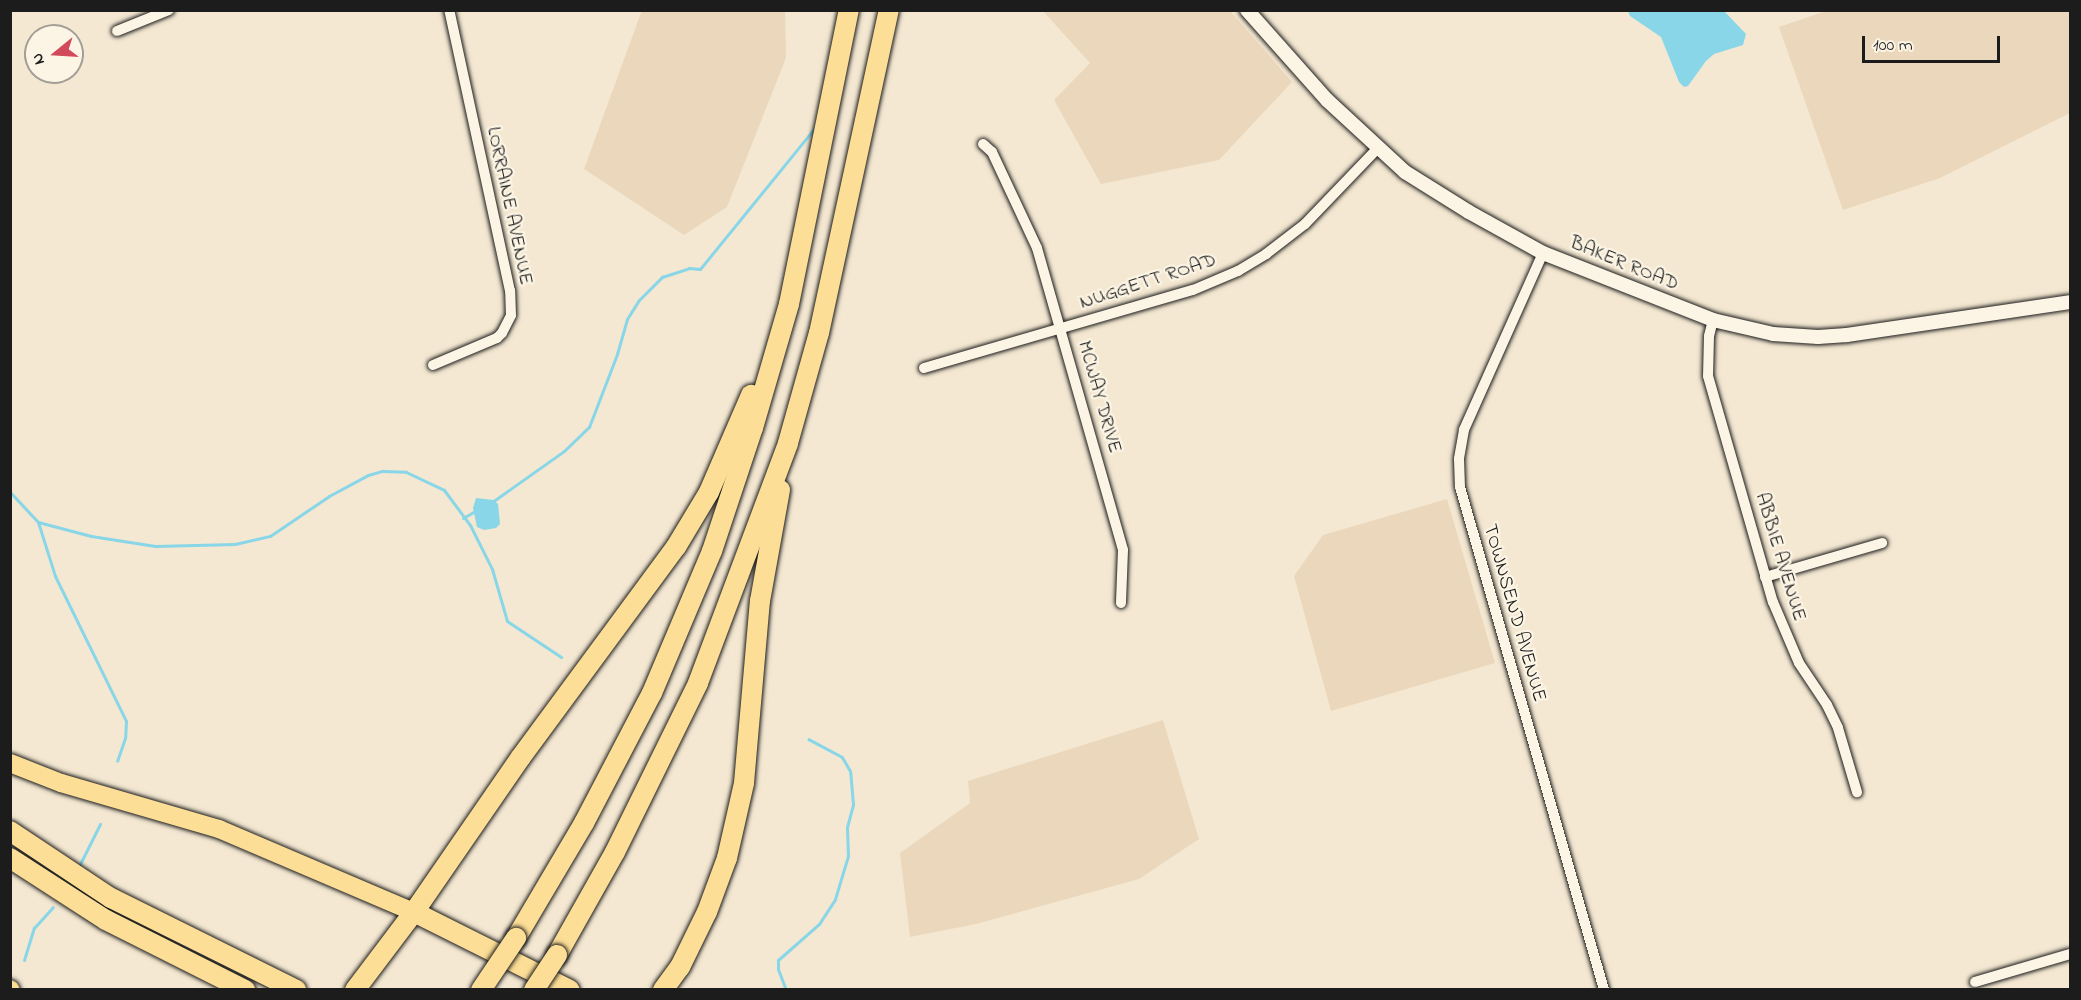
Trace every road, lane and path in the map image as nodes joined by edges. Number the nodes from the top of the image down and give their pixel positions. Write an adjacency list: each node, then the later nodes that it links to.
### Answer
1 (169, 10): 6 (street)
2 (449, 10): 14 (street, LORRAINE AVENUE)
3 (849, 10): 11 (highway)
4 (889, 10): 16 (highway)
5 (1247, 10): 8 (street, BAKER ROAD)
6 (117, 31)
7 (983, 144): 13 (street, MCWAY DRIVE)
8 (1377, 149): 9 (street, BAKER ROAD); 13 (street, NUGGETT ROAD)
9 (1543, 253): 12 (street, BAKER ROAD); 34 (street, TOWNSEND AVENUE)
10 (2070, 302): 12 (street, BAKER ROAD)
11 (789, 304): 24 (highway); 30 (highway, bridge)
12 (1713, 320): 18 (street, ABBIE AVENUE)
13 (1061, 329): 15 (street, NUGGETT ROAD); 19 (street, MCWAY DRIVE)
14 (433, 365)
15 (924, 368)
16 (788, 442): 31 (highway, bridge); 33 (highway)
17 (1882, 543): 18 (street)
18 (1765, 577): 21 (street, ABBIE AVENUE)
19 (1121, 603)
20 (10, 763): 24 (highway)
21 (1857, 792)
22 (10, 831): 29 (highway)
23 (10, 858): 28 (highway)
24 (414, 912): 27 (highway); 32 (highway)
25 (2070, 954): 26 (street)
26 (1975, 982)
27 (356, 988)
28 (244, 990)
29 (296, 990)
30 (481, 990)
31 (534, 990)
32 (570, 990)
33 (663, 990)
34 (1605, 990)

